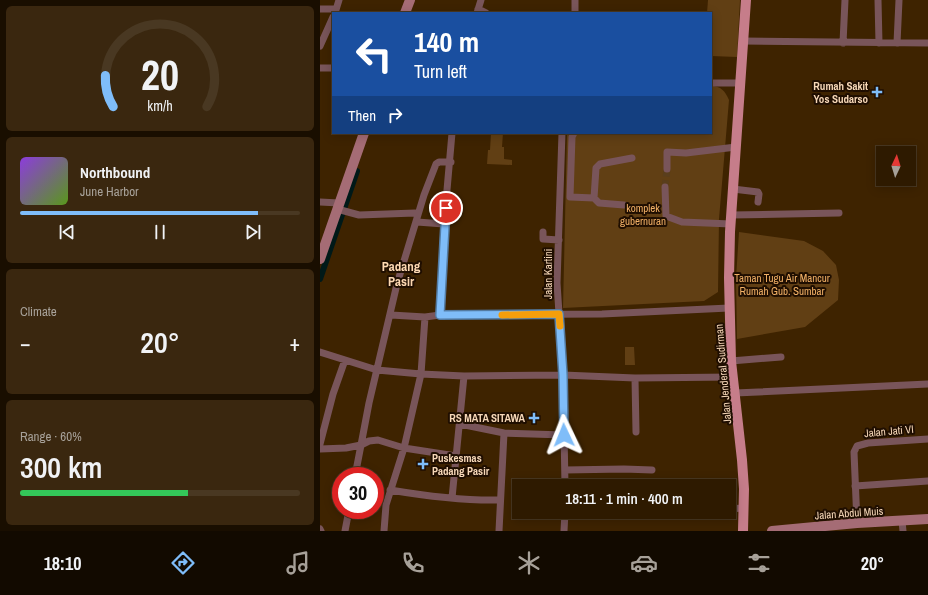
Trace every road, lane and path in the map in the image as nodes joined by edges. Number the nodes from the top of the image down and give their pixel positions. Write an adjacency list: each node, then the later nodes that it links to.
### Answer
1 (339, 0): 10 (street)
2 (410, 0): 12 (street)
3 (481, 0): 11 (street)
4 (575, 0): 13 (street)
5 (746, 0): 15 (main road, Jalan Jenderal Sudirman)
6 (845, 0): 16 (street)
7 (878, 0): 17 (street)
8 (899, 0): 18 (street)
9 (320, 9): 10 (street)
10 (335, 11)
11 (478, 11)
12 (405, 12)
13 (575, 12)
14 (332, 19): 20 (street)
15 (743, 41): 16 (street); 24 (main road, Jalan Jenderal Sudirman)
16 (843, 43): 17 (street)
17 (879, 43): 18 (street)
18 (897, 43): 19 (street)
19 (928, 43)
20 (320, 46)
21 (320, 68): 22 (street)
22 (332, 68)
23 (712, 82): 24 (street)
24 (740, 83): 29 (main road, Jalan Jenderal Sudirman)
25 (364, 134): 41 (street)
26 (452, 134): 31 (street)
27 (562, 134): 35 (street, Jalan Kartini)
28 (574, 134): 36 (street)
29 (736, 147): 32 (street); 34 (main road, Jalan Jenderal Sudirman)
30 (632, 158): 37 (street)
31 (451, 162): 45 (street); 46 (street)
32 (667, 169)
33 (665, 187): 44 (street)
34 (733, 189): 39 (street); 44 (main road, Jalan Jenderal Sudirman)
35 (560, 192): 36 (street); 48 (street, Jalan Kartini)
36 (570, 193): 37 (street)
37 (594, 198): 40 (street)
38 (320, 202): 41 (street)
39 (758, 202)
40 (624, 205)
41 (340, 208): 42 (street); 49 (street)
42 (415, 213)
43 (839, 213): 44 (street)
44 (731, 219): 51 (main road, Jalan Jenderal Sudirman)
45 (417, 222): 46 (street); 53 (street)
46 (444, 224): 54 (street)
47 (543, 232): 48 (street)
48 (559, 240): 52 (street, Jalan Kartini)
49 (322, 249): 50 (street)
50 (320, 260)
51 (729, 308): 52 (street); 59 (main road, Jalan Jenderal Sudirman)
52 (559, 314): 54 (street); 62 (street, Jalan Kartini)
53 (391, 315): 55 (street); 60 (street)
54 (440, 315): 55 (street)
55 (425, 317): 61 (street)
56 (320, 352): 58 (street)
57 (780, 357): 59 (street)
58 (344, 360): 60 (street); 73 (street)
59 (732, 361): 64 (main road, Jalan Jenderal Sudirman)
60 (378, 370): 61 (street); 74 (street)
61 (421, 374): 63 (street); 75 (street)
62 (563, 375): 63 (street); 65 (street); 71 (street, Jalan Kartini)
63 (464, 376): 68 (street)
64 (734, 377): 65 (street); 67 (main road, Jalan Jenderal Sudirman)
65 (635, 378): 69 (street)
66 (928, 384): 67 (street)
67 (735, 393): 88 (main road, Jalan Jenderal Sudirman)
68 (460, 424): 70 (street); 77 (street)
69 (636, 432)
70 (504, 433): 71 (street); 86 (street)
71 (564, 435): 79 (street, Jalan Kartini)
72 (928, 439): 83 (street, Jalan Jati VI)
73 (320, 444)
74 (361, 445): 75 (street); 76 (street); 78 (street)
75 (404, 448): 77 (street); 84 (street)
76 (320, 449)
77 (456, 456): 85 (street)
78 (357, 467)
79 (565, 470): 80 (street); 81 (street, Jalan Kartini)
80 (652, 470)
81 (565, 479)
82 (928, 481): 83 (street)
83 (855, 486): 92 (street, Jalan Jati VI)
84 (390, 490): 85 (street); 96 (street)
85 (452, 498): 86 (street)
86 (500, 500): 97 (street)
87 (736, 508): 88 (street)
88 (743, 508): 99 (main road, Jalan Jenderal Sudirman)
89 (347, 519): 95 (street)
90 (565, 519): 98 (street)
91 (928, 519): 93 (street, Jalan Abdul Muis)
92 (857, 523): 93 (street, Jalan Abdul Muis); 94 (street, Jalan Abdul Muis)
93 (902, 526)
94 (819, 529): 100 (street, Jalan Abdul Muis)
95 (345, 531)
96 (384, 531)
97 (499, 531)
98 (564, 531)
99 (743, 531)
100 (772, 531)

